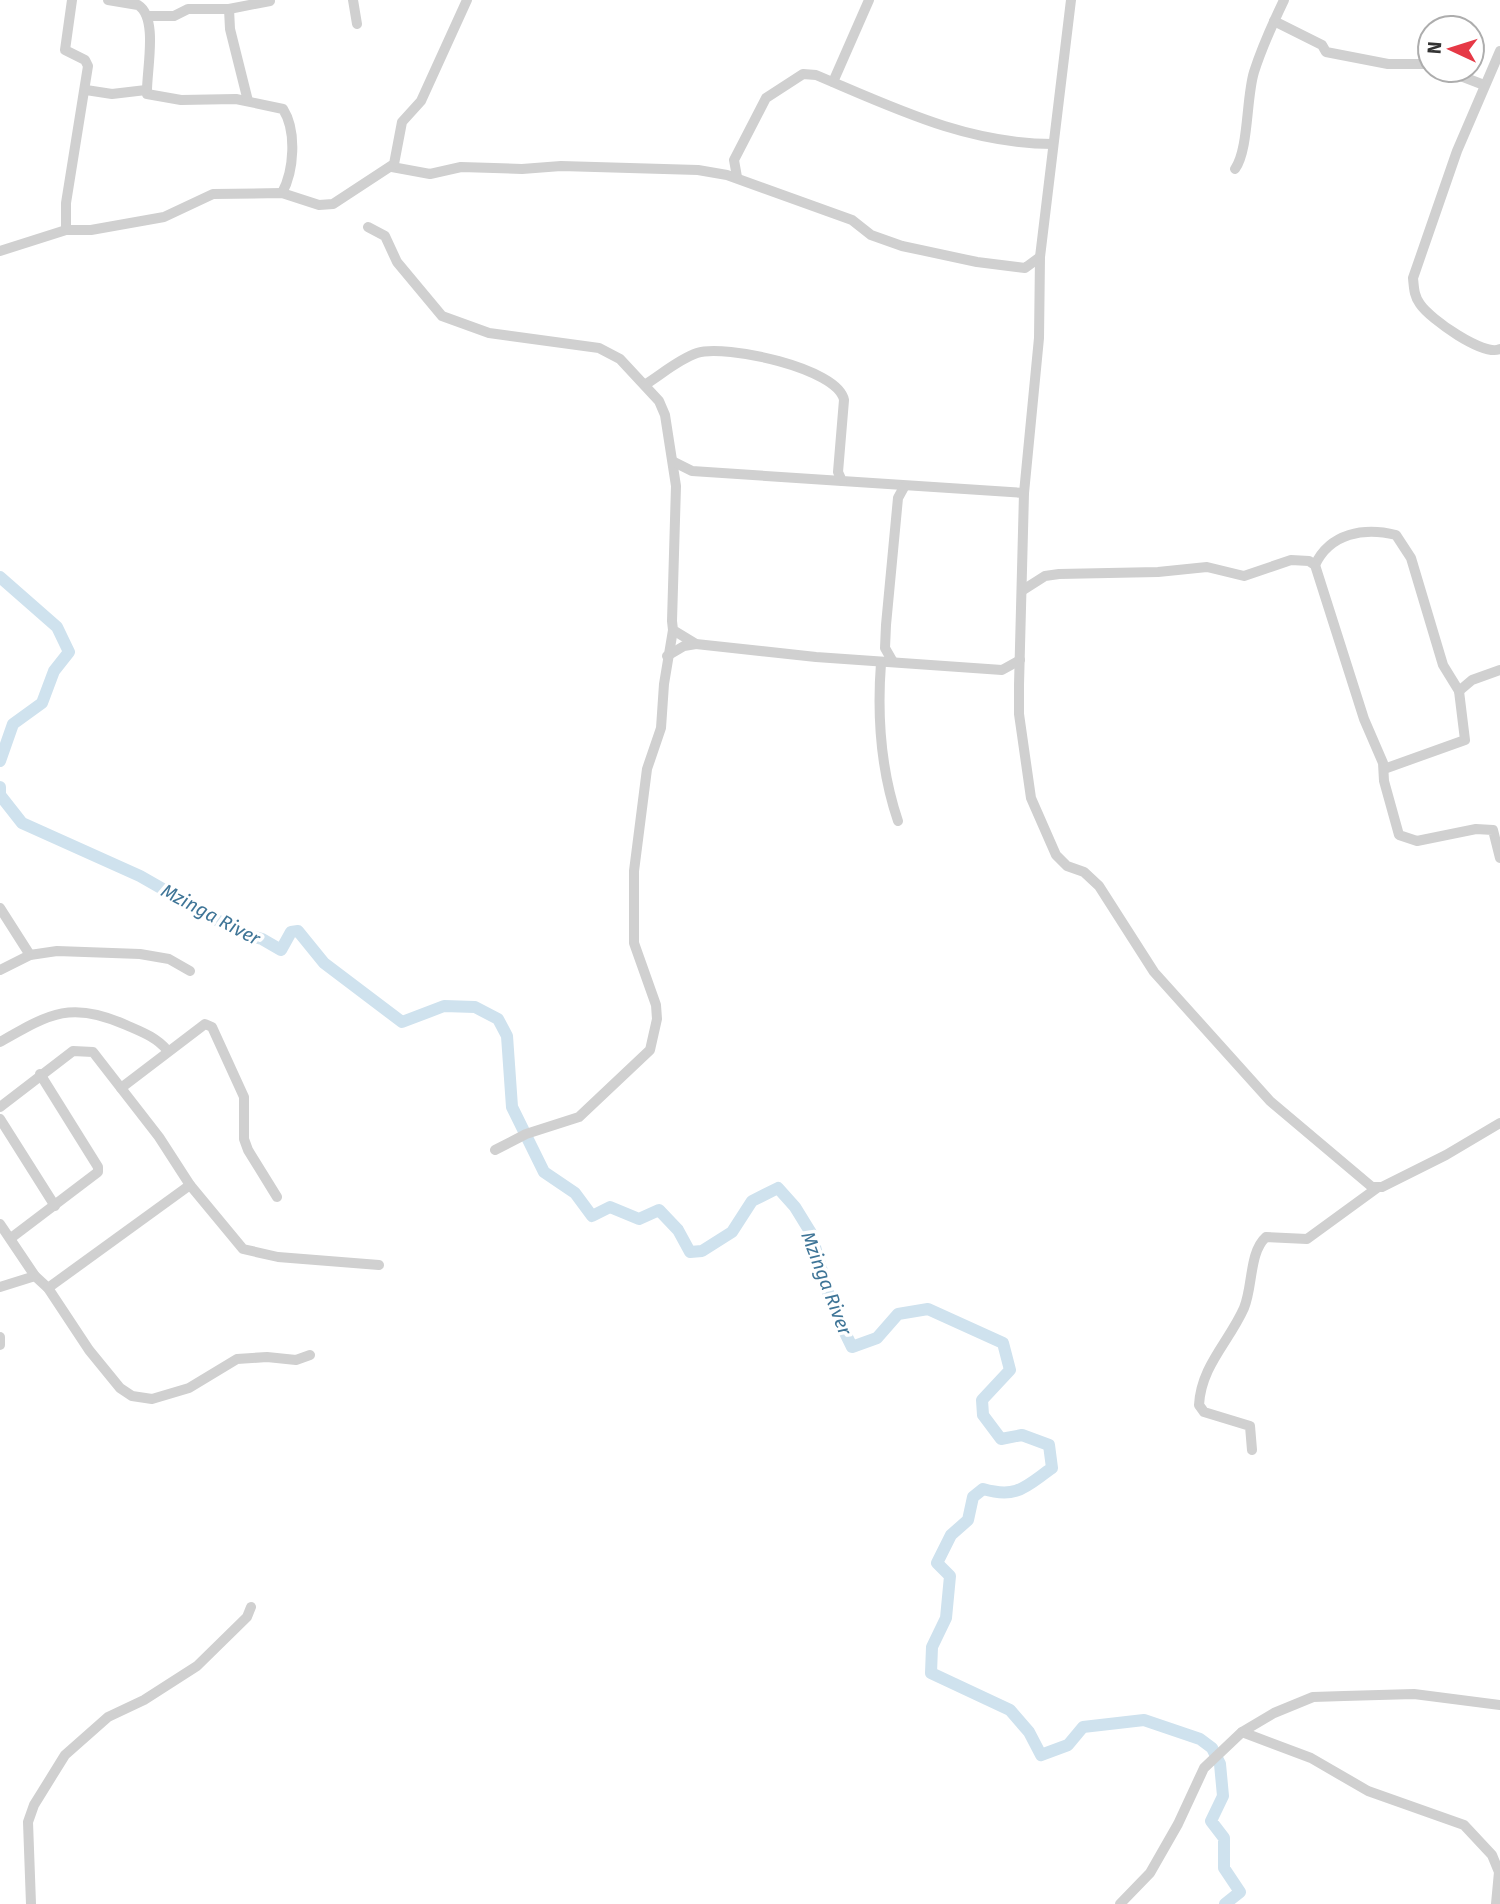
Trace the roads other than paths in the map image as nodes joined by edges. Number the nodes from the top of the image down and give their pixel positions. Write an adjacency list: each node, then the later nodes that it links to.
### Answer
1 (72, 0): 17 (street)
2 (108, 0): 10 (street)
3 (353, 0): 12 (street)
4 (467, 0): 21 (street)
5 (869, 0): 15 (street)
6 (1071, 0): 20 (street)
7 (1284, 0): 11 (street)
8 (270, 1): 9 (street)
9 (229, 9): 10 (street); 19 (street)
10 (147, 16): 18 (street)
11 (1274, 21): 14 (street); 22 (street)
12 (357, 24)
13 (1500, 51): 16 (street)
14 (1416, 64)
15 (833, 82): 20 (street); 23 (street)
16 (1484, 85): 29 (street)
17 (86, 90): 18 (street); 26 (street)
18 (146, 90): 19 (street)
19 (248, 101): 24 (street)
20 (1053, 144): 28 (street)
21 (392, 167): 23 (street); 24 (street)
22 (1235, 169)
23 (737, 177): 28 (street)
24 (282, 193): 26 (street)
25 (368, 227): 30 (street)
26 (66, 230): 27 (street)
27 (0, 251)
28 (1041, 257): 34 (street)
29 (1500, 349)
30 (646, 384): 31 (street); 32 (street)
31 (674, 462): 32 (street); 37 (street)
32 (842, 481): 33 (street)
33 (904, 488): 34 (street); 39 (street)
34 (1024, 493): 36 (street)
35 (1315, 565): 36 (street); 47 (street); 48 (street)
36 (1023, 590): 41 (street)
37 (673, 630): 38 (street); 40 (street)
38 (696, 644): 40 (street); 42 (street)
39 (886, 650): 42 (street); 43 (street)
40 (667, 656): 62 (street)
41 (1020, 660): 44 (street); 46 (street)
42 (879, 662): 43 (street); 49 (street)
43 (893, 662): 44 (street)
44 (1002, 670): 46 (street)
45 (1500, 670): 47 (street)
46 (1019, 681): 64 (street)
47 (1459, 691): 48 (street)
48 (1384, 769): 50 (street)
49 (898, 821)
50 (1500, 858)
51 (0, 908): 52 (street)
52 (30, 955): 53 (street); 54 (street)
53 (0, 970)
54 (190, 971)
55 (0, 1042): 56 (street)
56 (167, 1051): 58 (street); 65 (street)
57 (40, 1074): 58 (street); 59 (street); 66 (street)
58 (121, 1088): 63 (street)
59 (0, 1107)
60 (0, 1119): 66 (street)
61 (1500, 1123): 64 (street)
62 (495, 1150)
63 (190, 1185): 69 (street); 72 (street)
64 (1377, 1188): 76 (street)
65 (277, 1197)
66 (55, 1206): 68 (street)
67 (0, 1224): 68 (street)
68 (11, 1238): 70 (street)
69 (379, 1265)
70 (35, 1276): 71 (street); 72 (street)
71 (0, 1287)
72 (48, 1288): 75 (street)
73 (0, 1337): 74 (street)
74 (0, 1345)
75 (310, 1355)
76 (1252, 1450)
77 (251, 1607): 81 (street)
78 (1500, 1706): 79 (street)
79 (1242, 1732): 80 (street); 82 (street)
80 (1499, 1872): 83 (street)
81 (32, 1904)
82 (1120, 1904)
83 (1496, 1904)

